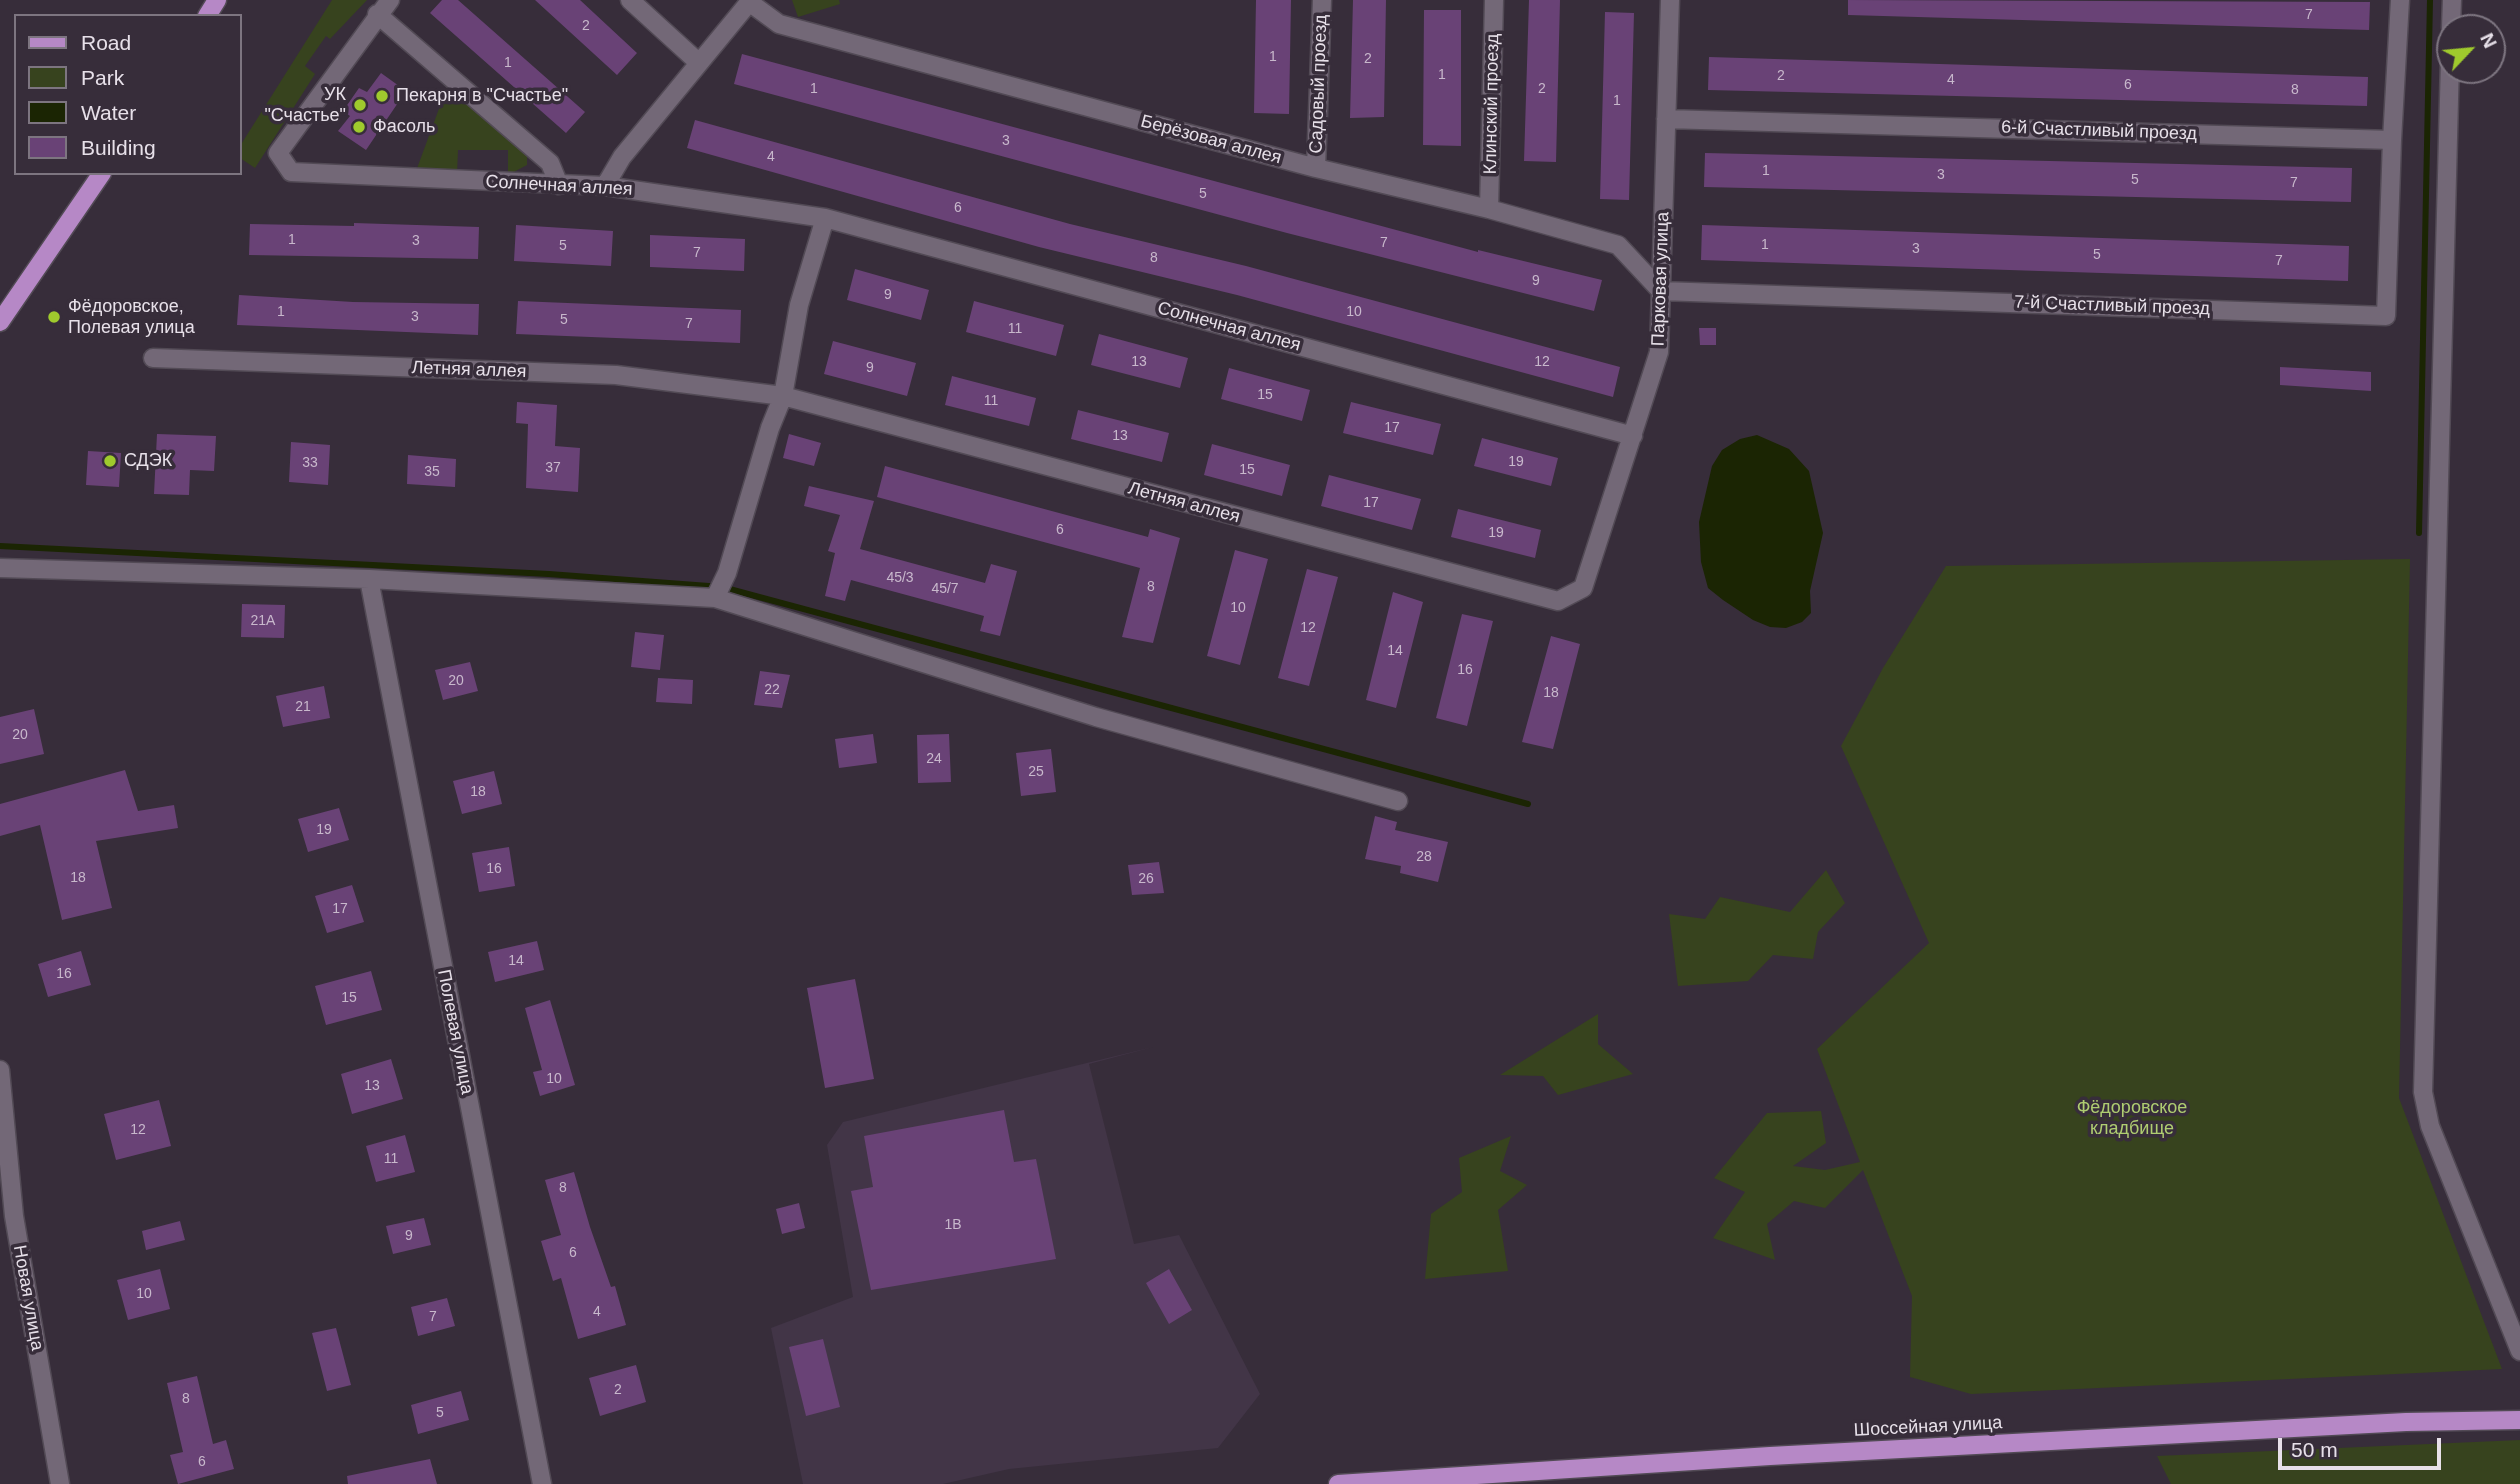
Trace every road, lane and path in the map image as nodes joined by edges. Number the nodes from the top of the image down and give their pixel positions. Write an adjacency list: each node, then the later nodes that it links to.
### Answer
1 (390, 0): 8 (street)
2 (630, 0): 9 (street)
3 (1322, 0): 13 (street, Садовый проезд)
4 (1494, 0): 17 (street, Клинский проезд)
5 (1670, 0): 11 (street, Парковая улица)
6 (2400, 0): 12 (street)
7 (750, 1): 9 (street); 13 (street, Берёзовая аллея)
8 (377, 14): 15 (street); 15 (street, Солнечная аллея)
9 (698, 62): 16 (street)
10 (2449, 84): 30 (street)
11 (1666, 119): 12 (street, 6-й Счастливый проезд); 19 (street, Парковая улица)
12 (2392, 139): 19 (street, 7-й Счастливый проезд)
13 (1316, 168): 17 (street, Берёзовая аллея)
14 (101, 175): 20 (main road)
15 (559, 186): 16 (street, Солнечная аллея)
16 (605, 186): 18 (street, Солнечная аллея)
17 (1489, 209): 19 (street, Берёзовая аллея)
18 (825, 218): 22 (street); 23 (street, Солнечная аллея)
19 (1661, 291): 23 (street, Парковая улица)
20 (0, 322)
21 (153, 358): 22 (street, Летняя аллея)
22 (783, 396): 26 (street, Летняя аллея); 27 (street)
23 (1633, 436): 26 (street, Парковая улица)
24 (0, 568): 25 (street)
25 (369, 579): 27 (street); 33 (street, Полевая улица)
26 (1583, 588)
27 (715, 598): 28 (street)
28 (1398, 801)
29 (0, 1070): 32 (street, Новая улица)
30 (2520, 1351)
31 (2520, 1420): 34 (main road, Шоссейная улица)
32 (60, 1484)
33 (542, 1484)
34 (1338, 1484)

